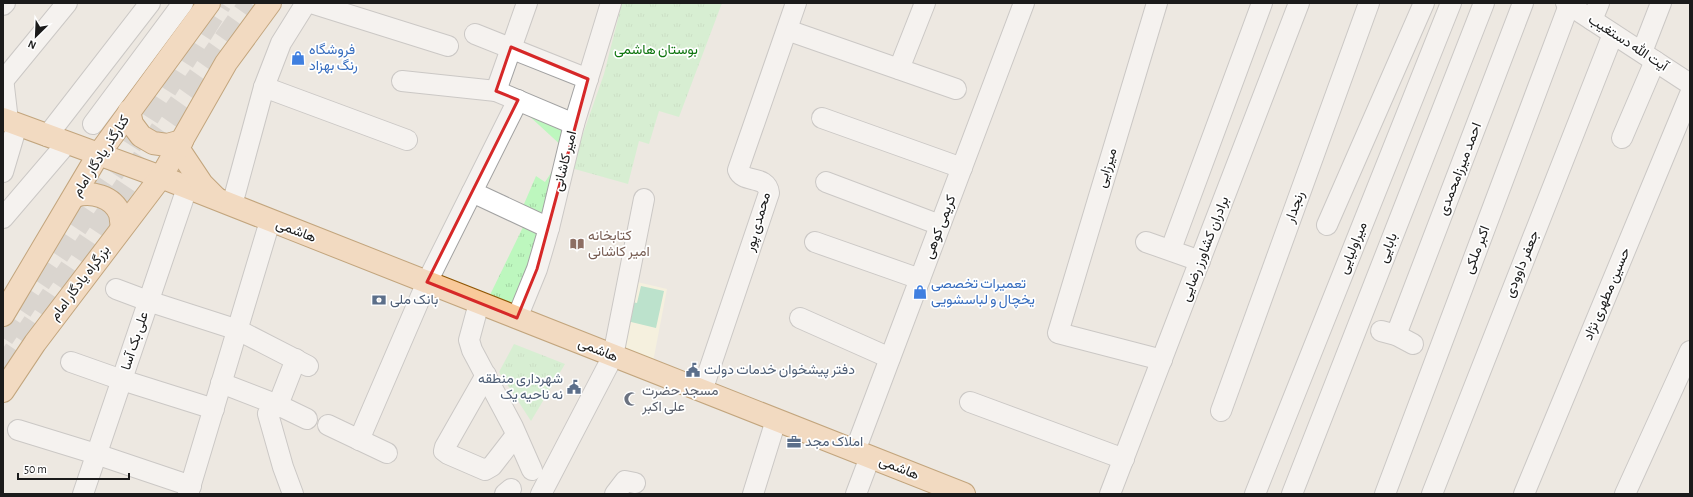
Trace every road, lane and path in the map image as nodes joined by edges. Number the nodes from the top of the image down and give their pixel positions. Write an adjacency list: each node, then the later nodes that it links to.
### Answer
1 (67, 3): 34 (street)
2 (150, 3): 46 (street)
3 (182, 3): 44 (street)
4 (209, 3): 41 (main road, کنارگذر یادگار امام)
5 (270, 3): 50 (main road)
6 (306, 3): 36 (street)
7 (311, 3): 27 (street)
8 (527, 3): 28 (street)
9 (611, 3): 32 (street, امیر کاشانی)
10 (796, 3): 24 (street, محمدی پور)
11 (924, 3): 30 (street)
12 (1024, 3): 40 (street, کریمی کوهی)
13 (1156, 3): 84 (street, میرزایی)
14 (1262, 3): 69 (street)
15 (1299, 3): 70 (street, برادران کشاورز رضایی)
16 (1369, 3): 94 (street, رنجدار)
17 (1424, 3): 64 (street)
18 (1451, 3): 116 (street, میراولیایی)
19 (1484, 3): 117 (street, بابایی)
20 (1523, 3): 80 (street, احمد میرزامحمدی)
21 (1661, 3): 29 (street)
22 (1568, 4): 23 (street, آیت الله دستغیب); 118 (street, اکبر ملکی)
23 (1596, 12): 26 (street, آیت الله دستغیب)
24 (787, 30): 30 (street); 90 (street, محمدی پور)
25 (475, 34): 28 (street)
26 (1613, 34): 29 (street, آیت الله دستغیب); 119 (street, جعفر داوودی)
27 (448, 46)
28 (511, 47): 32 (street); 37 (street)
29 (1648, 56): 35 (street, آیت الله دستغیب); 47 (street)
30 (899, 69): 40 (street)
31 (3, 78): 34 (street)
32 (588, 79): 45 (street, امیر کاشانی)
33 (402, 81): 37 (street)
34 (3, 82): 43 (street)
35 (1690, 84)
36 (264, 87): 48 (street); 60 (street)
37 (496, 91): 39 (street)
38 (1690, 94): 120 (street, حسین مطهری نژاد)
39 (518, 100): 45 (street); 57 (street)
40 (988, 100): 52 (street, کریمی کوهی)
41 (129, 111): 50 (main road); 51 (main road, کنارگذر یادگار امام)
42 (822, 118): 52 (street)
43 (9, 122): 46 (main road, هاشمی); 53 (street)
44 (92, 124)
45 (574, 124): 66 (street, امیر کاشانی)
46 (47, 136): 49 (main road, هاشمی)
47 (1622, 138)
48 (407, 140)
49 (67, 144): 51 (main road, هاشمی); 61 (street)
50 (180, 144): 54 (main road); 60 (main road)
51 (98, 155): 54 (main road, هاشمی); 58 (main road, کنارگذر یادگار امام)
52 (962, 168): 63 (street, کریمی کوهی)
53 (3, 172)
54 (161, 178): 56 (main road, هاشمی); 65 (main road, بزرگراه یادگار امام)
55 (826, 182): 63 (street)
56 (187, 188): 60 (main road, هاشمی); 74 (street, علی بک آسا)
57 (472, 192): 66 (street); 72 (street)
58 (75, 196): 65 (main road); 76 (main road, کنارگذر یادگار امام)
59 (644, 199): 82 (street)
60 (225, 203): 62 (main road, هاشمی)
61 (3, 218)
62 (270, 221): 72 (main road, هاشمی); 79 (street)
63 (940, 225): 71 (street, کریمی کوهی)
64 (1327, 225)
65 (122, 227): 89 (main road, بزرگراه یادگار امام)
66 (549, 228): 77 (street, امیر کاشانی)
67 (815, 242): 71 (street)
68 (1146, 242): 69 (street)
69 (1171, 249): 70 (street)
70 (1200, 261): 84 (street, برادران کشاورز رضایی)
71 (920, 279): 83 (street, کریمی کوهی)
72 (427, 282): 75 (main road, هاشمی); 100 (street)
73 (116, 289): 74 (street)
74 (148, 302): 79 (street); 87 (street, علی بک آسا)
75 (479, 303): 77 (main road, هاشمی); 86 (street)
76 (3, 315)
77 (517, 318): 82 (main road, هاشمی)
78 (800, 318): 83 (street)
79 (238, 330): 88 (street); 92 (street)
80 (1397, 337)
81 (1690, 351): 121 (street)
82 (613, 356): 90 (main road, هاشمی); 110 (street)
83 (890, 358): 103 (street, کریمی کوهی)
84 (1162, 360): 104 (street, برادران کشاورز رضایی)
85 (71, 362): 87 (street)
86 (486, 376): 99 (street); 99 (street)
87 (122, 380): 93 (street); 102 (street, علی بک آسا)
88 (221, 383): 92 (street); 93 (street)
89 (3, 391)
90 (702, 391): 96 (main road, هاشمی)
91 (970, 402): 104 (street)
92 (278, 405): 95 (street); 109 (street)
93 (214, 409): 107 (street)
94 (1221, 411)
95 (307, 419)
96 (776, 420): 103 (main road, هاشمی); 112 (street)
97 (328, 425): 100 (street)
98 (18, 430): 102 (street)
99 (516, 434): 105 (street)
100 (359, 440): 101 (street)
101 (387, 453)
102 (96, 454): 107 (street); 108 (street, علی بک آسا)
103 (862, 454): 113 (street, کریمی کوهی); 114 (main road, هاشمی)
104 (1124, 459): 115 (street, برادران کشاورز رضایی)
105 (532, 470)
106 (635, 483): 111 (street)
107 (190, 490)
108 (83, 494)
109 (293, 494)
110 (540, 494)
111 (615, 494)
112 (753, 494)
113 (856, 494)
114 (964, 494)
115 (1110, 494)
116 (1255, 494)
117 (1292, 494)
118 (1384, 494)
119 (1432, 494)
120 (1524, 494)
121 (1625, 494)

